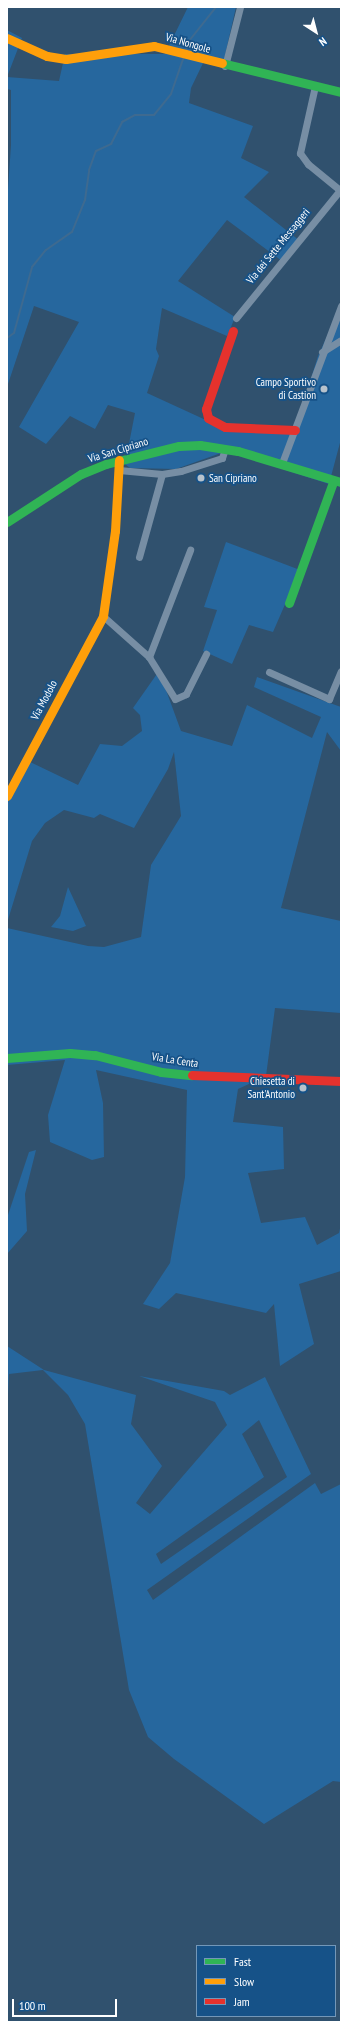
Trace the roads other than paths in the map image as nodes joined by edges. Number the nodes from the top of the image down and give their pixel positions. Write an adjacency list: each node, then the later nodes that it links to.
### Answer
1 (240, 7): 3 (street)
2 (7, 38): 3 (street, Via Nongole)
3 (225, 66): 4 (street, Via Nongole)
4 (315, 86): 5 (street, Via Nongole); 6 (street)
5 (341, 92)
6 (340, 191): 8 (street, Via dei Sette Messaggeri)
7 (341, 306): 11 (street)
8 (236, 318)
9 (233, 331): 12 (street)
10 (341, 340): 11 (street)
11 (322, 352): 12 (street)
12 (295, 430): 15 (street)
13 (225, 449): 14 (street, Via San Cipriano); 15 (street, Via San Cipriano); 17 (street, Via San Cipriano)
14 (119, 460): 16 (street, Via Modolo); 19 (street, Via San Cipriano)
15 (282, 463): 18 (street, Via San Cipriano)
16 (119, 470): 17 (street, Via San Cipriano); 23 (street, Via Modolo)
17 (162, 474): 21 (street)
18 (337, 482): 22 (street, Via San Cipriano)
19 (7, 522)
20 (190, 550): 25 (street)
21 (139, 557)
22 (289, 603)
23 (103, 616): 25 (street); 28 (street, Via Modolo)
24 (206, 654): 25 (street)
25 (149, 656)
26 (341, 671): 27 (street)
27 (269, 672)
28 (7, 796)
29 (7, 1058): 30 (street, Via La Centa)
30 (341, 1081)

